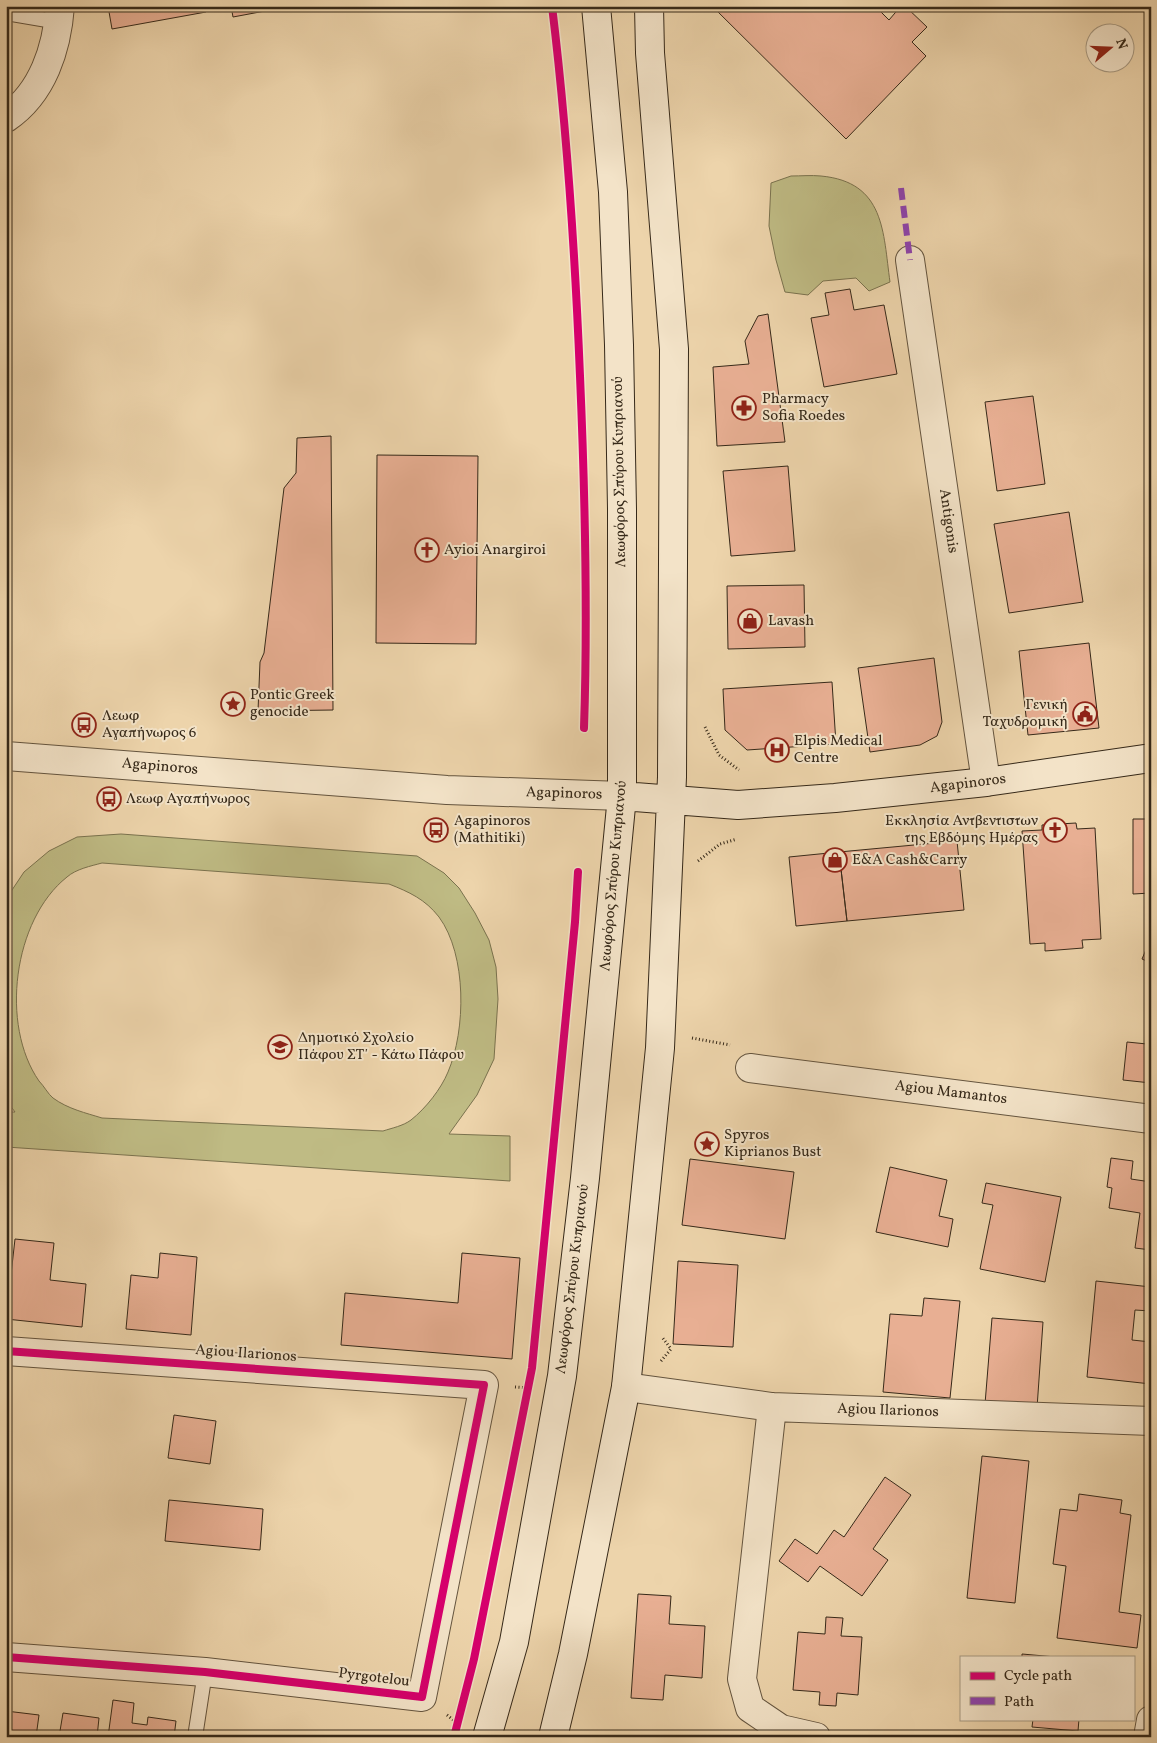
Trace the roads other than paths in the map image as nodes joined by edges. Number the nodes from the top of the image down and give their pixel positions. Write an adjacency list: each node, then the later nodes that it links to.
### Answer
1 (596, 6): 10 (main road, Λεωφόρος Σπύρου Κυπριανού)
2 (649, 6): 11 (main road)
3 (6, 13): 4 (lane)
4 (59, 14): 5 (main road)
5 (6, 118)
6 (910, 260): 9 (main road, Antigonis)
7 (6, 756): 10 (main road, Agapinoros)
8 (1151, 758): 9 (main road, Agapinoros)
9 (986, 782): 11 (main road, Agapinoros)
10 (622, 796): 11 (main road, Agapinoros); 23 (main road, Λεωφόρος Σπύρου Κυπριανού)
11 (671, 800): 16 (main road)
12 (750, 1068): 13 (main road, Agiou Mamantos)
13 (1151, 1118)
14 (6, 1351): 15 (main road, Agiou Ilarionos)
15 (484, 1385): 20 (main road, Pyrgotelou)
16 (626, 1387): 17 (main road, Agiou Ilarionos); 24 (main road)
17 (772, 1407): 18 (main road, Agiou Ilarionos); 25 (main road)
18 (1151, 1421)
19 (6, 1657): 20 (main road, Pyrgotelou)
20 (205, 1672): 22 (lane)
21 (1151, 1720): 26 (main road)
22 (195, 1737)
23 (487, 1737)
24 (553, 1737)
25 (816, 1737)
26 (1148, 1737)

